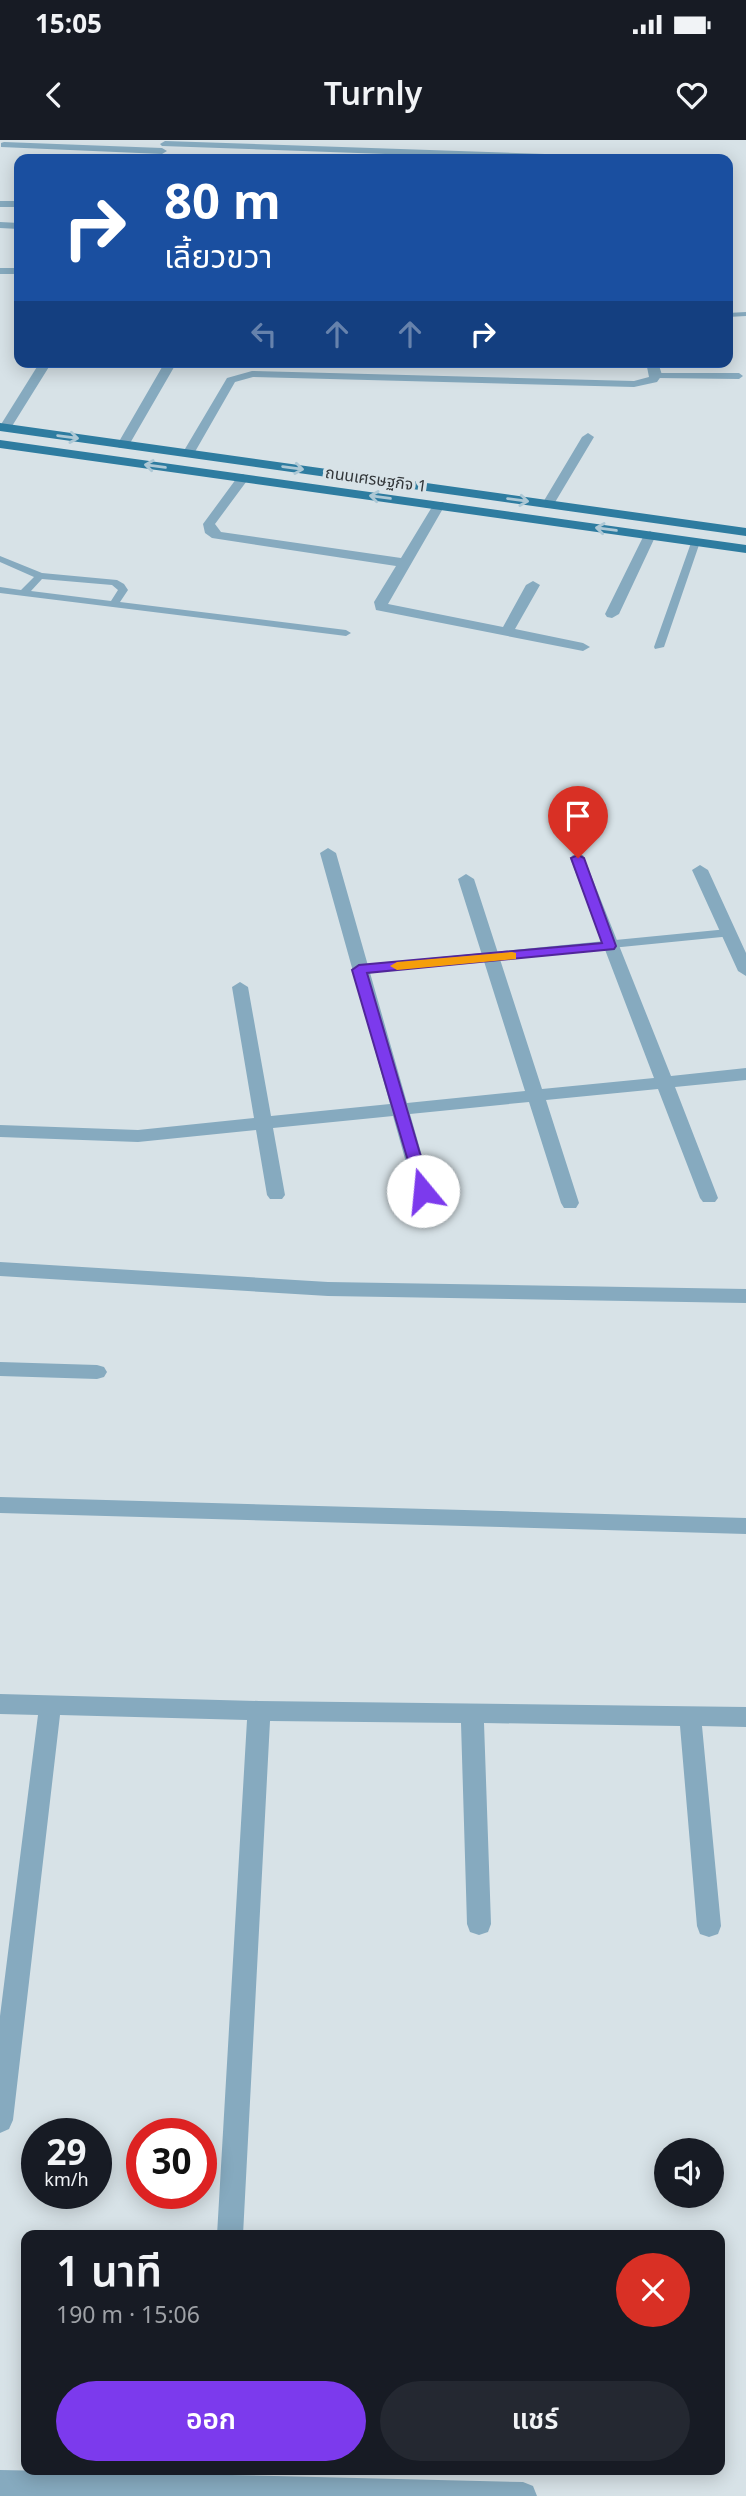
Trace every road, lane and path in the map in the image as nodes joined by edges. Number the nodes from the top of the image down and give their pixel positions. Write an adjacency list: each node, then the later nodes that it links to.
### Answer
1 (267, 144): 3 (street); 4 (street)
2 (4, 145): 3 (street)
3 (163, 148)
4 (370, 150): 5 (street)
5 (425, 154)
6 (42, 368): 12 (street)
7 (168, 368): 15 (street)
8 (352, 368): 10 (street)
9 (654, 369): 10 (street); 11 (lane)
10 (349, 376): 16 (street)
11 (739, 376)
12 (3, 428): 15 (main road, ถนนเศรษฐกิจ 1, one-way to 15)
13 (588, 437): 18 (street)
14 (0, 444): 17 (main road, ถนนเศรษฐกิจ 1, one-way to 14)
15 (123, 444): 16 (main road, ถนนเศรษฐกิจ 1)
16 (188, 454): 18 (main road, ถนนเศรษฐกิจ 1, one-way to 18)
17 (243, 478): 19 (main road, ถนนเศรษฐกิจ 1, one-way to 17); 25 (street)
18 (548, 504): 20 (main road, ถนนเศรษฐกิจ 1)
19 (439, 505): 21 (main road, ถนนเศรษฐกิจ 1, one-way to 19); 25 (street)
20 (746, 532)
21 (650, 536): 22 (main road, ถนนเศรษฐกิจ 1); 31 (street)
22 (695, 542): 23 (main road, ถนนเศรษฐกิจ 1); 35 (lane)
23 (746, 549)
24 (0, 559): 26 (lane)
25 (405, 563): 32 (street)
26 (40, 576): 29 (lane); 30 (lane)
27 (533, 585): 32 (street)
28 (0, 590): 29 (lane)
29 (24, 592): 30 (lane)
30 (115, 603): 33 (lane)
31 (612, 614)
32 (507, 632): 34 (street)
33 (346, 633)
34 (583, 647)
35 (659, 647)
36 (327, 853): 43 (street)
37 (578, 858): 41 (street)
38 (700, 870): 40 (street)
39 (466, 879): 42 (street)
40 (728, 933): 41 (lane); 44 (street)
41 (610, 946): 42 (lane); 47 (street)
42 (490, 958): 43 (lane); 48 (street)
43 (359, 970): 49 (street)
44 (746, 971)
45 (240, 987): 51 (street)
46 (746, 1074): 47 (street)
47 (663, 1084): 48 (street); 56 (street)
48 (536, 1096): 49 (street); 57 (street)
49 (399, 1109): 51 (street); 54 (street)
50 (0, 1118): 52 (street)
51 (265, 1122): 52 (street); 55 (street)
52 (48, 1130): 53 (street)
53 (0, 1131)
54 (423, 1191)
55 (276, 1195)
56 (709, 1198)
57 (570, 1203)
58 (0, 1269): 59 (street)
59 (746, 1296)
60 (0, 1369): 61 (street)
61 (97, 1372)
62 (0, 1505): 63 (street)
63 (746, 1526)
64 (0, 1704): 65 (street)
65 (50, 1706): 66 (street); 72 (street)
66 (259, 1711): 67 (street); 73 (street)
67 (472, 1713): 68 (street); 70 (street)
68 (691, 1716): 69 (street); 71 (street)
69 (746, 1717)
70 (479, 1924)
71 (709, 1926)
72 (0, 2120)
73 (230, 2230)
74 (0, 2484): 75 (street)
75 (216, 2485): 76 (street)
76 (381, 2495): 77 (street)
77 (523, 2496)

